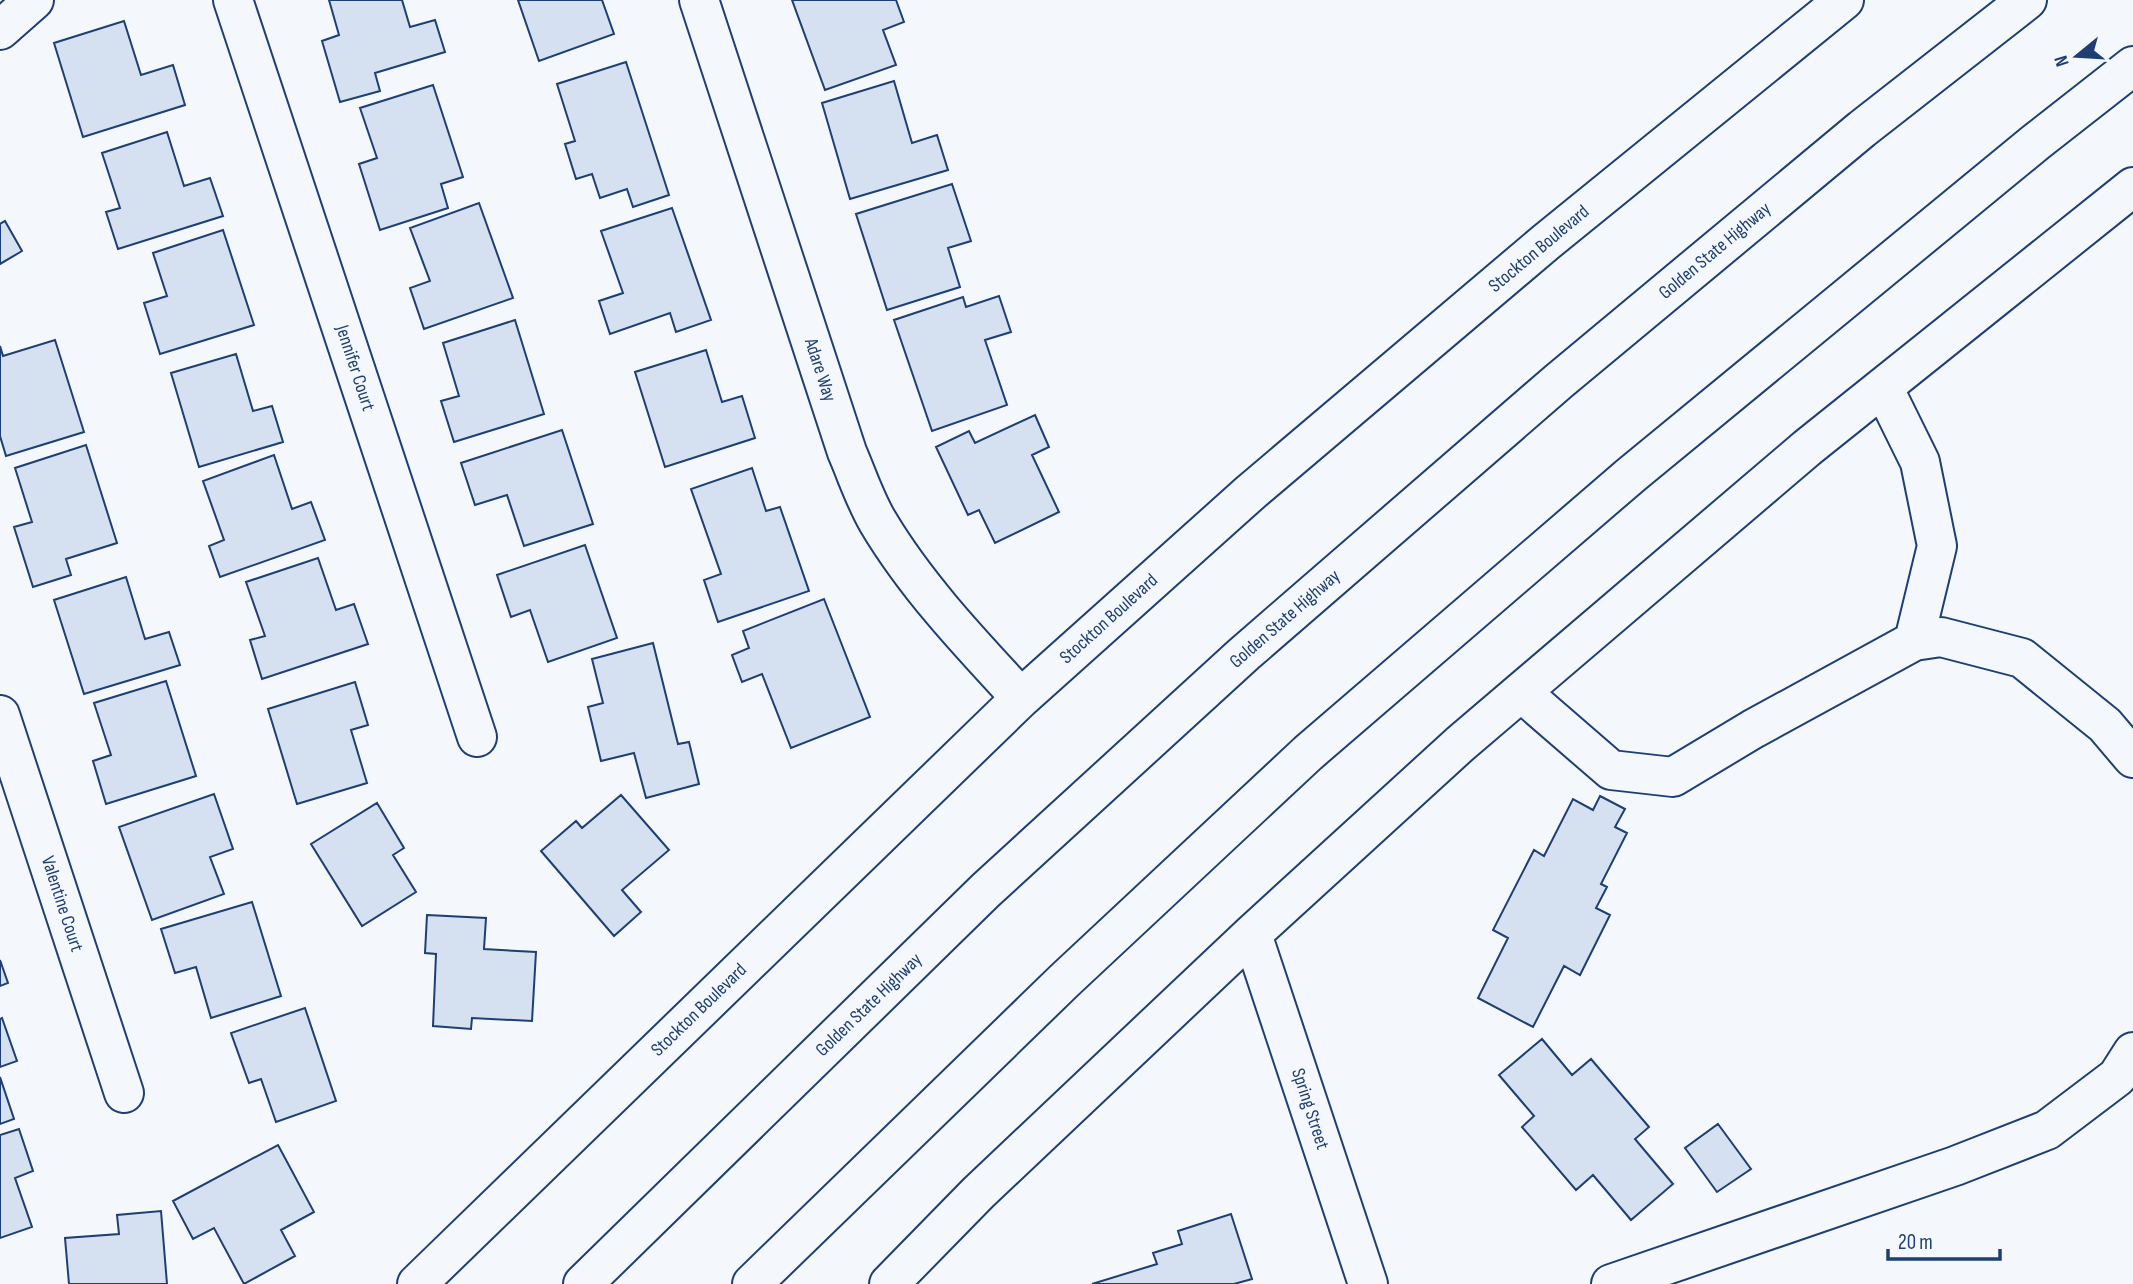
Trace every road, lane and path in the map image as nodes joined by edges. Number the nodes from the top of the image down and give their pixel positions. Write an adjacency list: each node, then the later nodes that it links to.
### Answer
1 (34, 0): 6 (main road)
2 (233, 0): 14 (main road, Jennifer Court)
3 (699, 0): 12 (main road, Adare Way)
4 (1844, 0): 12 (main road, Stockton Boulevard)
5 (2027, 0): 20 (main road, Golden State Highway)
6 (0, 30)
7 (2133, 66): 21 (main road)
8 (2133, 187): 9 (main road)
9 (1883, 387): 10 (main road); 11 (main road)
10 (1914, 641): 11 (main road); 15 (main road)
11 (1521, 692): 16 (main road)
12 (1021, 698): 19 (main road, Stockton Boulevard)
13 (0, 715): 18 (main road, Valentine Court)
14 (477, 737)
15 (2133, 758)
16 (1252, 934): 22 (main road); 23 (main road, Spring Street)
17 (2133, 1052): 24 (main road)
18 (124, 1093)
19 (417, 1284)
20 (583, 1284)
21 (752, 1284)
22 (889, 1284)
23 (1368, 1284)
24 (1611, 1284)

